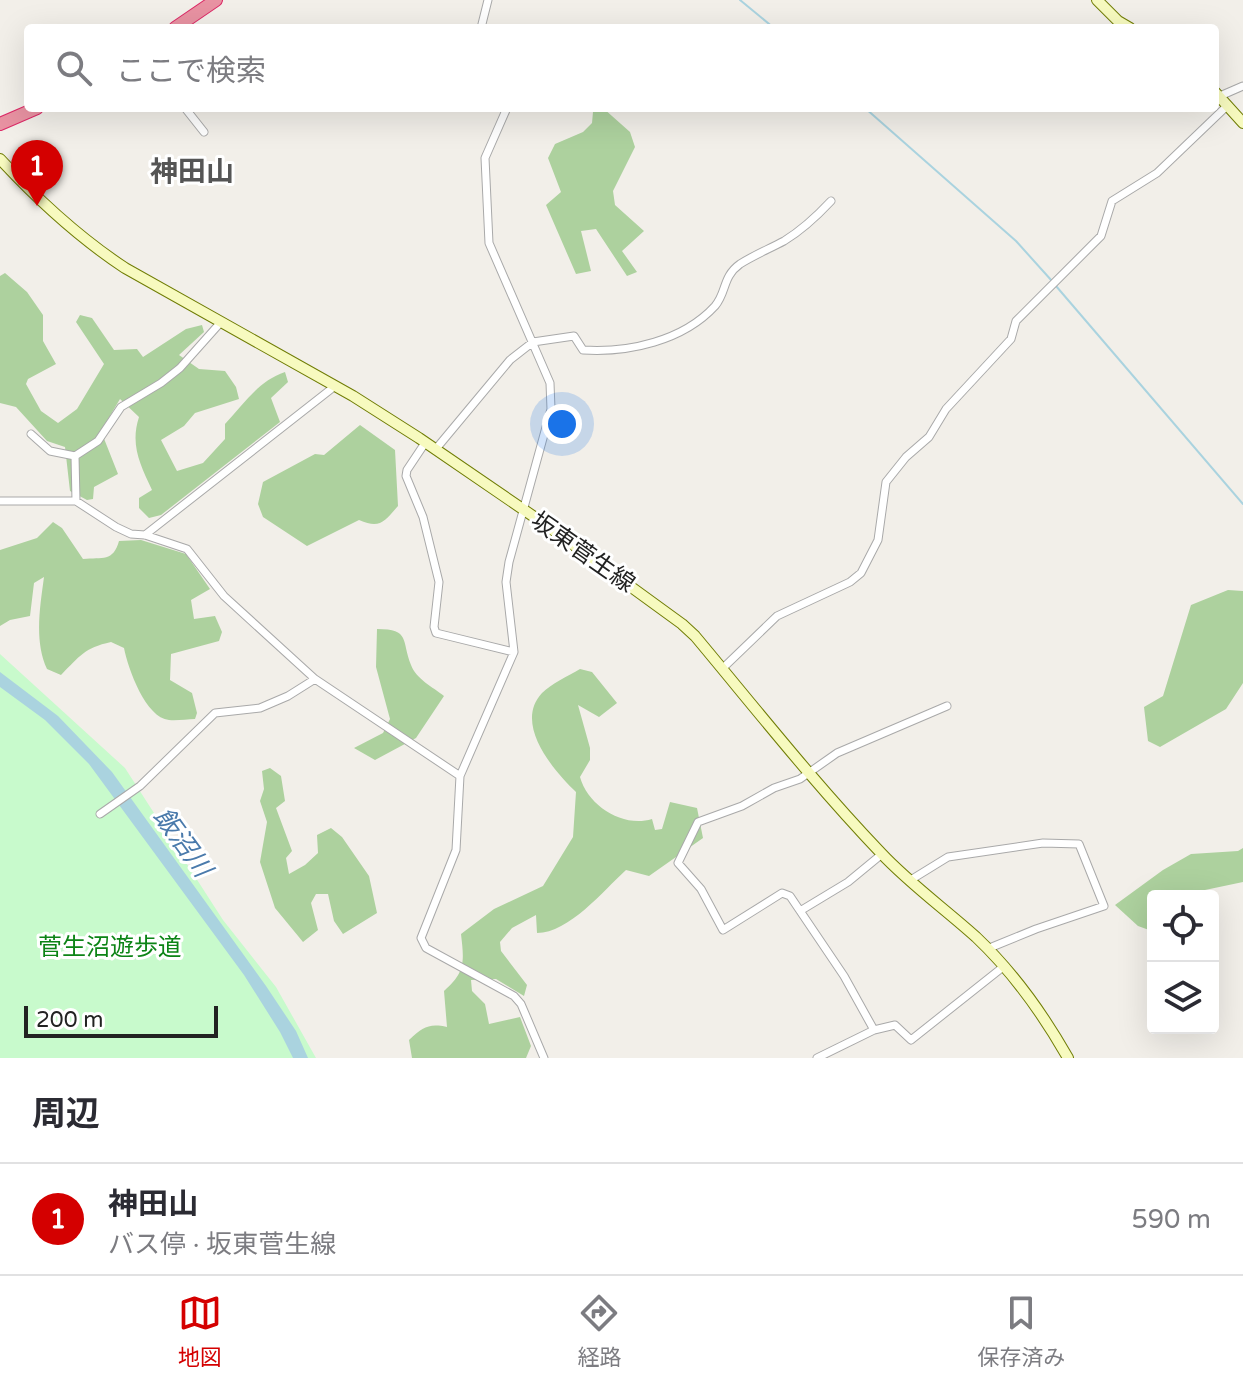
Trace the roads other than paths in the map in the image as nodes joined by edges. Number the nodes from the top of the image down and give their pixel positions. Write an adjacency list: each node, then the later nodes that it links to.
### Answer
1 (216, 0): 4 (highway)
2 (488, 0): 5 (street)
3 (1097, 0): 6 (main road)
4 (181, 24)
5 (482, 24)
6 (1123, 24)
7 (1243, 86): 8 (street)
8 (1221, 98): 13 (main road)
9 (28, 112): 14 (highway)
10 (188, 112): 15 (street)
11 (505, 112): 19 (street)
12 (1209, 112): 30 (street)
13 (1243, 123)
14 (0, 124)
15 (204, 132)
16 (0, 159): 18 (main road, 坂東菅生線)
17 (831, 201): 19 (street)
18 (221, 322): 20 (main road, 坂東菅生線); 24 (street)
19 (533, 342): 23 (street); 27 (street)
20 (335, 386): 22 (main road, 坂東菅生線); 28 (street)
21 (31, 434): 24 (street)
22 (425, 443): 23 (main road, 坂東菅生線); 29 (street)
23 (435, 451): 27 (main road, 坂東菅生線)
24 (75, 456): 26 (street)
25 (0, 501): 26 (street)
26 (76, 501): 28 (street)
27 (523, 510): 29 (street); 30 (main road, 坂東菅生線)
28 (145, 535): 31 (street)
29 (514, 652): 34 (street)
30 (722, 669): 33 (main road, 坂東菅生線)
31 (315, 679): 34 (street); 35 (street)
32 (947, 706): 33 (street)
33 (808, 773): 36 (main road, 坂東菅生線); 38 (street)
34 (460, 776): 42 (street)
35 (101, 813)
36 (882, 854): 37 (main road, 坂東菅生線); 38 (street)
37 (909, 881): 39 (main road, 坂東菅生線); 39 (street)
38 (800, 911): 41 (street)
39 (987, 949): 40 (main road, 坂東菅生線)
40 (1003, 967): 41 (street); 44 (main road, 坂東菅生線)
41 (874, 1030): 43 (street)
42 (544, 1058)
43 (817, 1058)
44 (1068, 1058)

